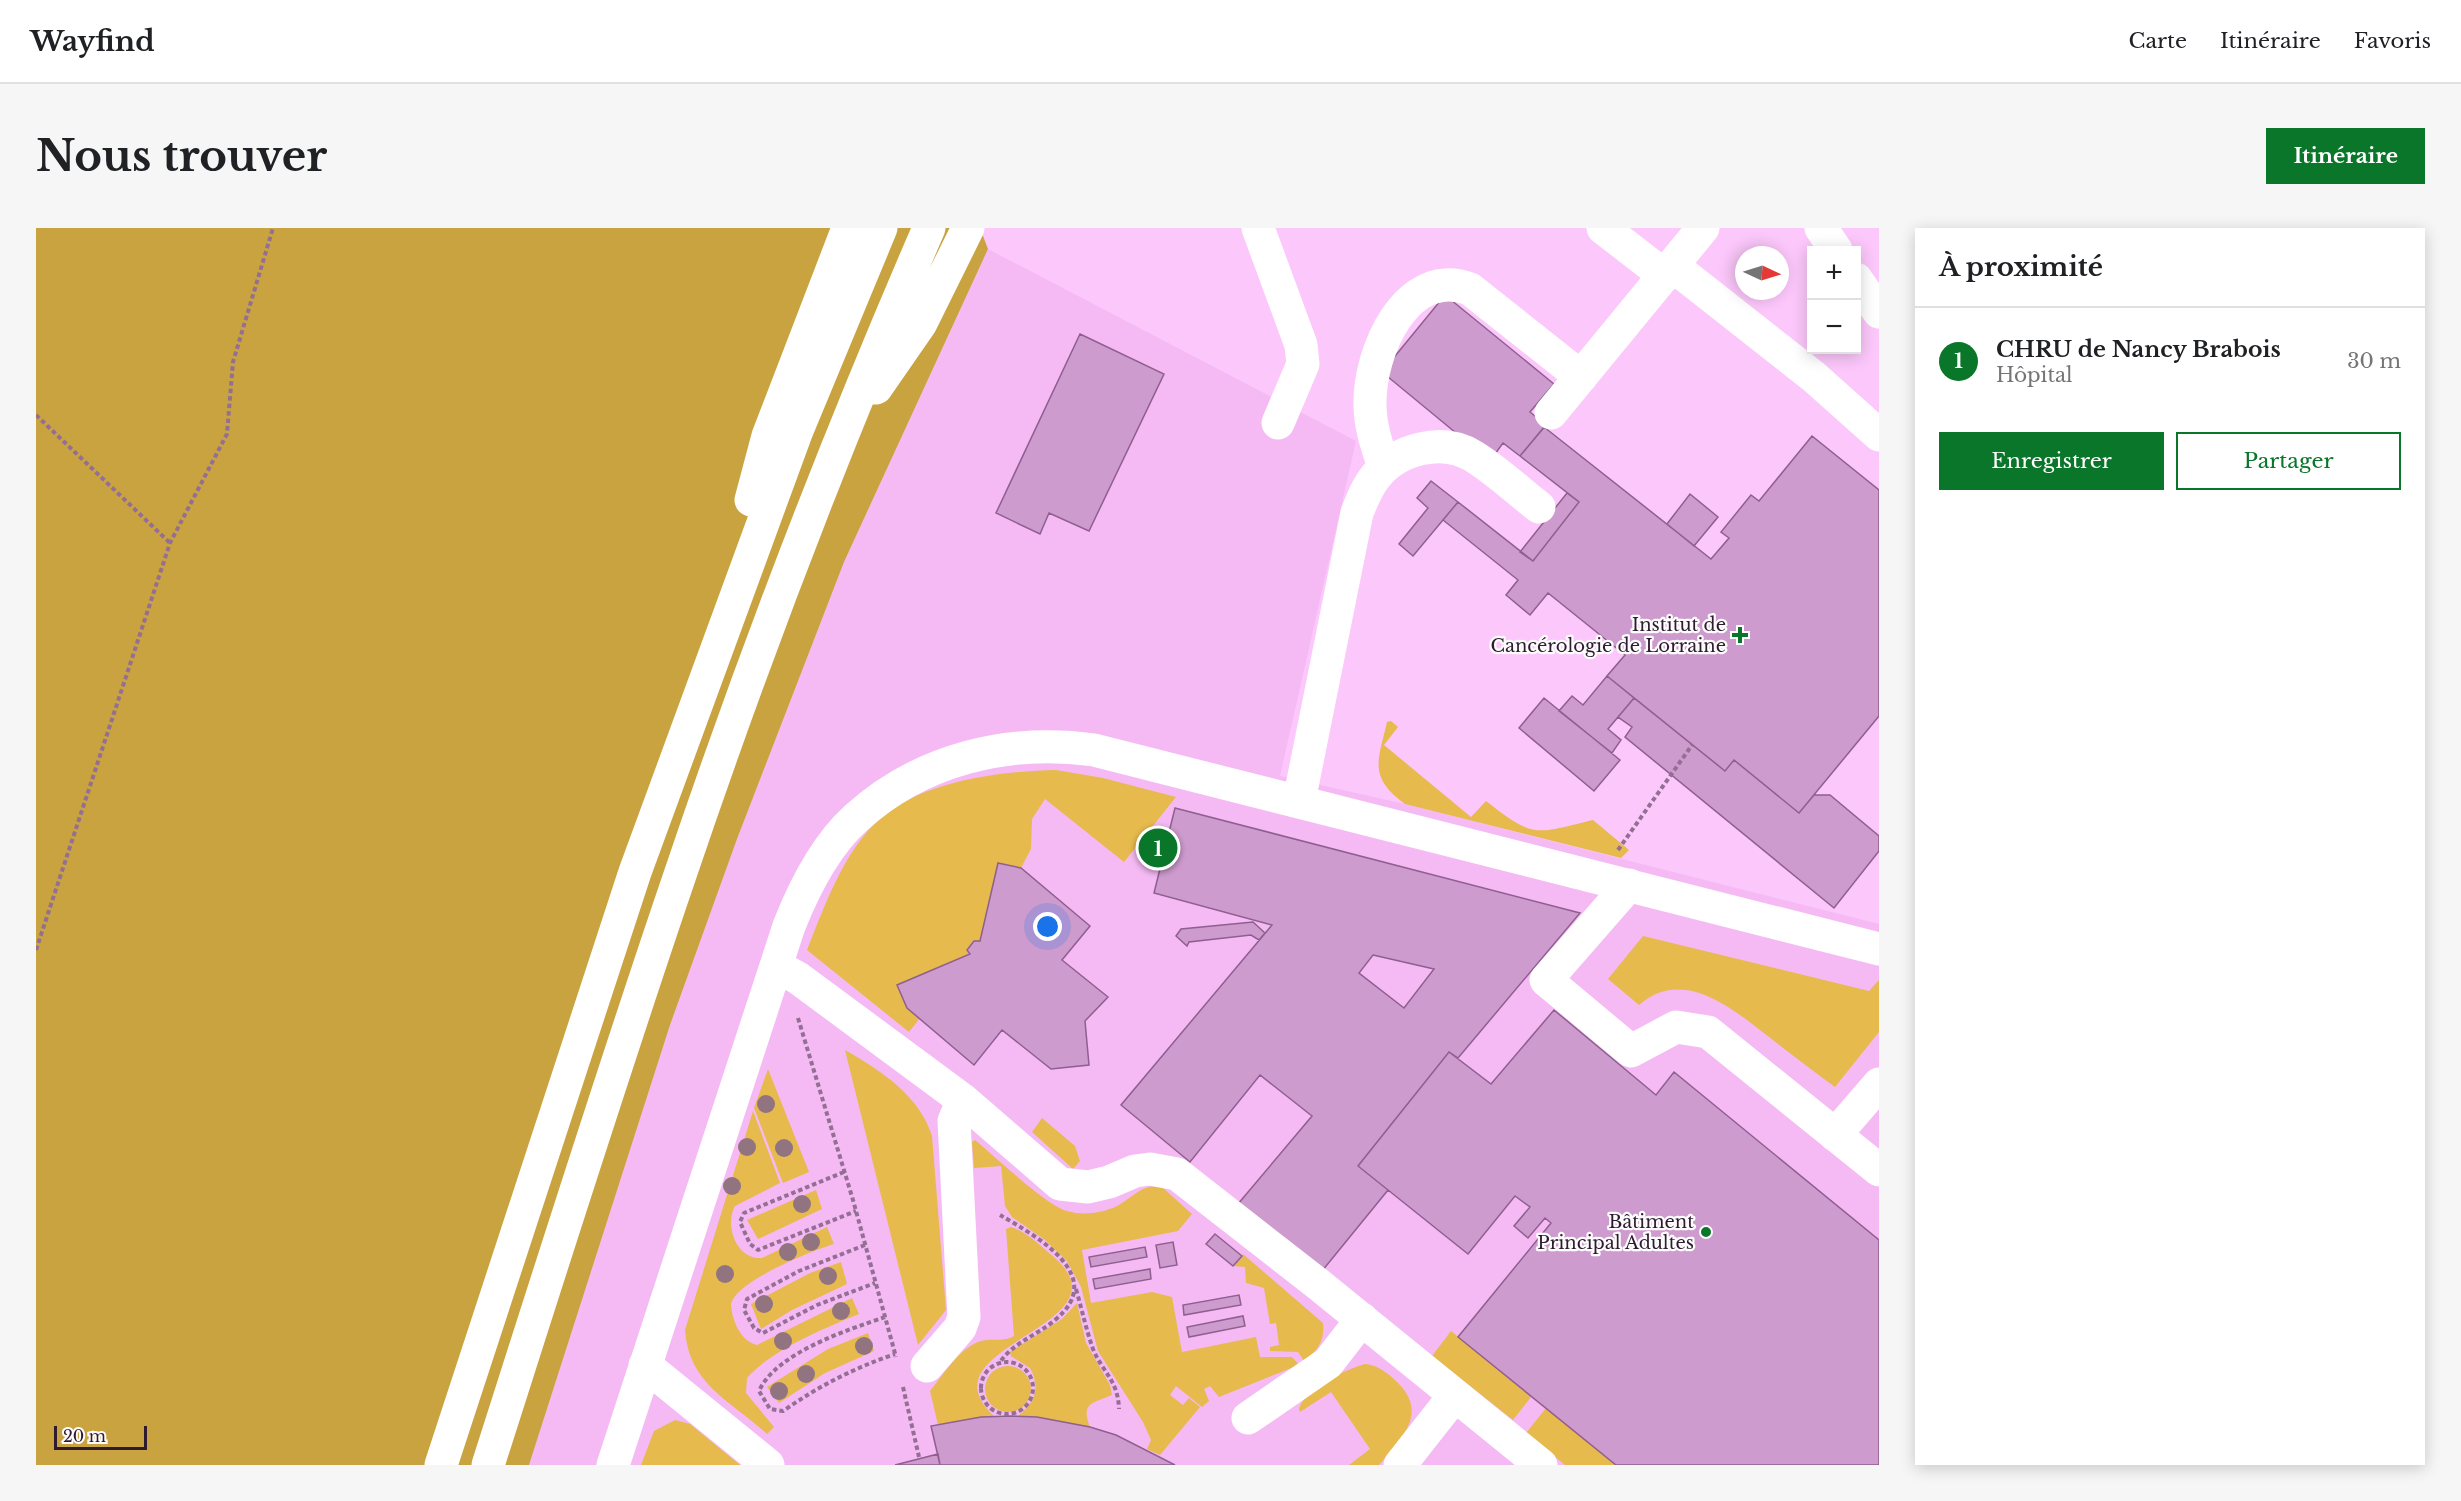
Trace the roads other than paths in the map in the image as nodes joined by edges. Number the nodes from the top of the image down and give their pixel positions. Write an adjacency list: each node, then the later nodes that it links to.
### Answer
1 (848, 228): 20 (main road)
2 (881, 228): 20 (main road)
3 (929, 228): 17 (main road)
4 (968, 228): 17 (main road)
5 (1258, 228): 15 (main road)
6 (1603, 228): 10 (main road)
7 (1702, 228): 10 (main road)
8 (1821, 228): 9 (main road)
9 (1833, 246)
10 (1669, 271): 13 (main road); 16 (main road)
11 (1861, 285): 12 (main road)
12 (1879, 312)
13 (1581, 377): 14 (main road); 18 (main road)
14 (1551, 413)
15 (1278, 423)
16 (1879, 435)
17 (839, 441): 35 (main road)
18 (1384, 466): 19 (main road); 21 (main road)
19 (1539, 507)
20 (689, 721): 34 (main road)
21 (1299, 801): 22 (main road); 24 (main road)
22 (1629, 885): 23 (main road); 27 (main road)
23 (1879, 949)
24 (787, 972): 26 (main road); 30 (main road)
25 (1879, 1084): 27 (main road)
26 (963, 1100): 29 (main road); 31 (main road)
27 (1835, 1135): 28 (main road)
28 (1879, 1170)
29 (1362, 1319): 32 (main road); 33 (main road)
30 (645, 1365): 36 (main road); 37 (main road)
31 (908, 1369)
32 (1455, 1395): 38 (main road); 39 (main road)
33 (1248, 1418)
34 (441, 1465)
35 (488, 1465)
36 (613, 1465)
37 (768, 1465)
38 (1400, 1465)
39 (1541, 1465)

